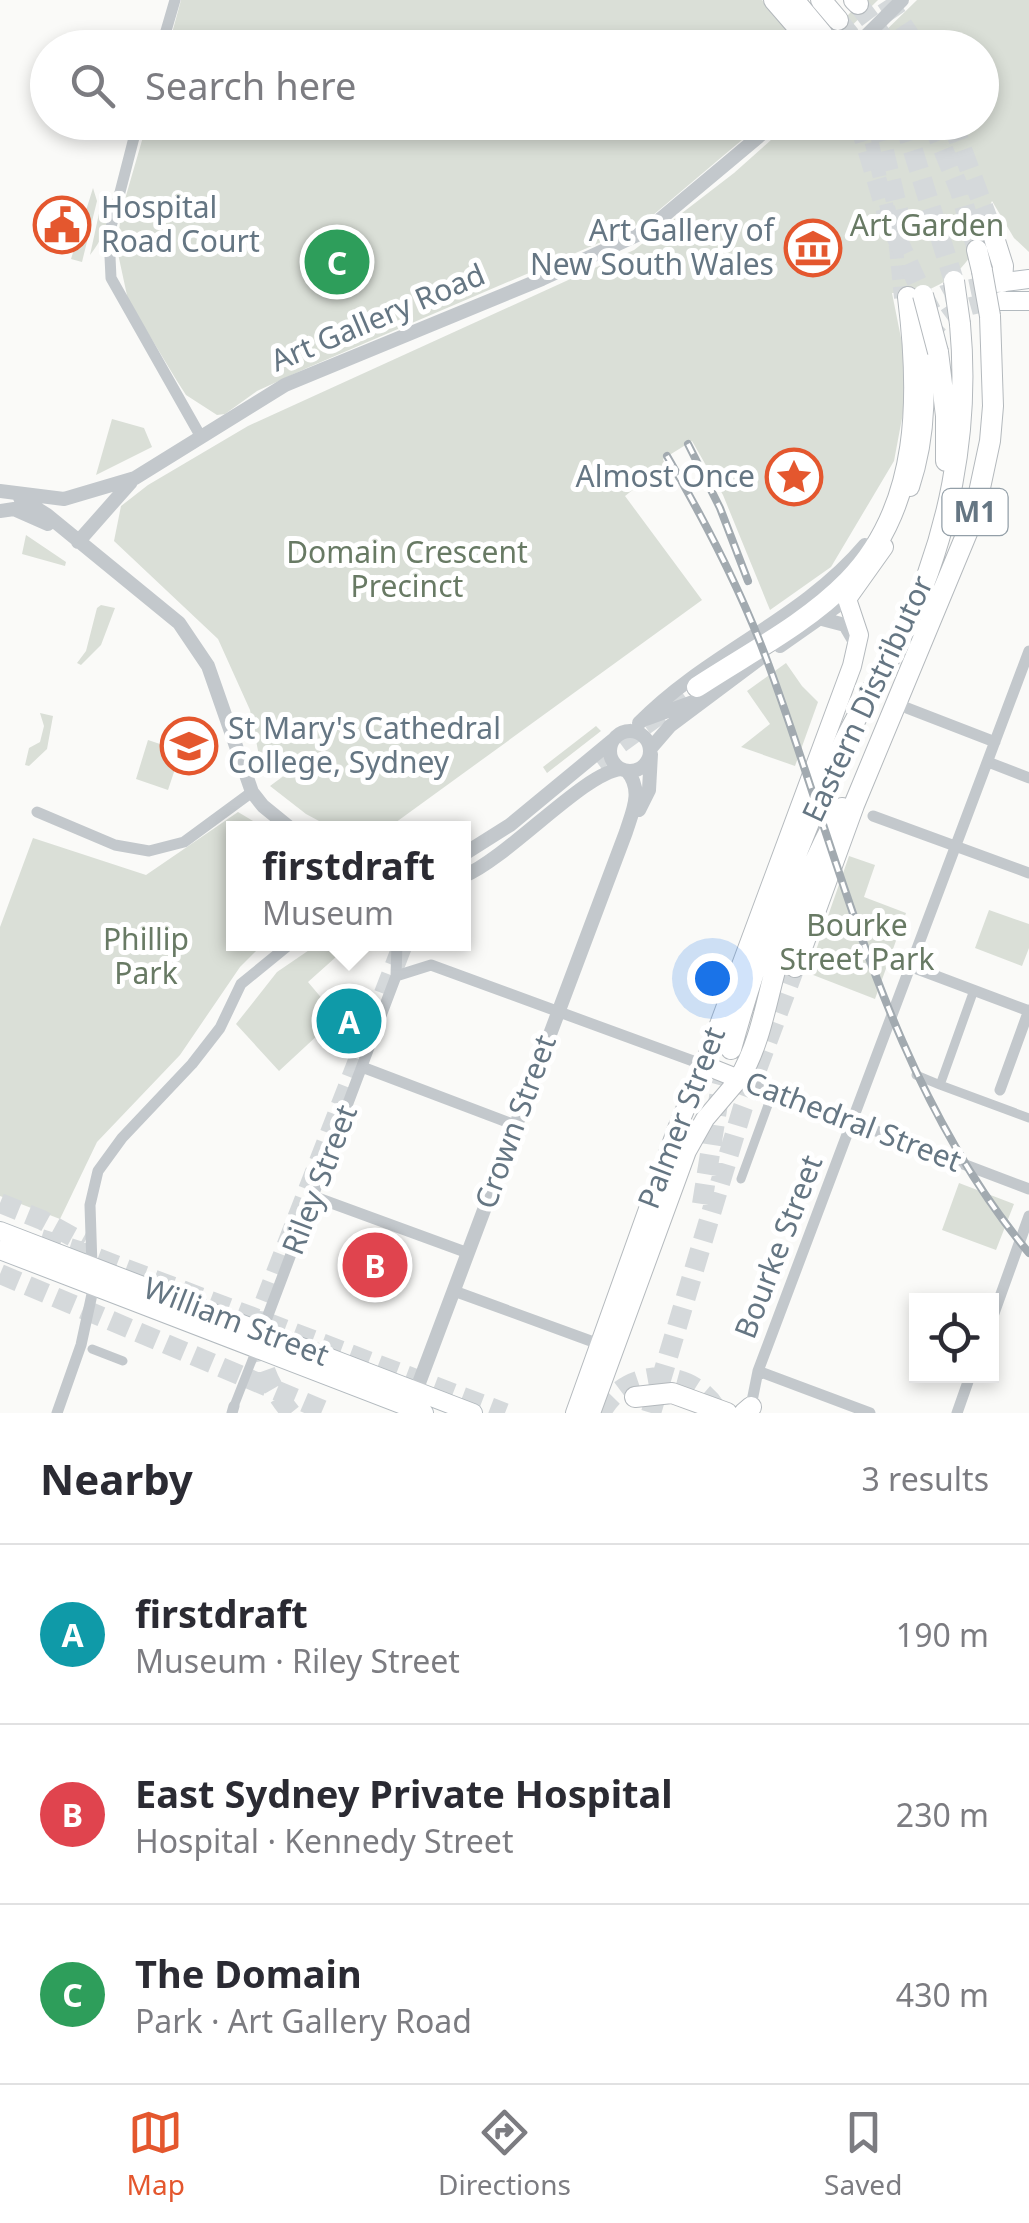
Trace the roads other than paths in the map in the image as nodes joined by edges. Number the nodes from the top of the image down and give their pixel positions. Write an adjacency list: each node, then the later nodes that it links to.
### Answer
1 (175, 0): 8 (street)
2 (774, 0): 9 (highway)
3 (786, 0): 10 (street)
4 (794, 0): 11 (highway)
5 (803, 0): 12 (highway)
6 (821, 0): 13 (highway)
7 (902, 0): 14 (street)
8 (166, 30)
9 (818, 30)
10 (820, 30)
11 (820, 30)
12 (822, 30)
13 (824, 30)
14 (872, 30)
15 (134, 140): 24 (street)
16 (755, 140): 24 (street, Art Gallery Road)
17 (990, 225): 20 (highway, Eastern Distributor)
18 (1029, 279): 20 (main road)
19 (953, 280): 29 (highway, Eastern Distributor / M1, bridge)
20 (992, 285): 21 (main road); 46 (highway, Eastern Distributor / M1)
21 (1029, 301)
22 (915, 302): 23 (highway, bridge); 37 (highway); 39 (street)
23 (931, 351): 29 (highway); 32 (main road)
24 (201, 438): 25 (street, Art Gallery Road)
25 (135, 478): 27 (street); 31 (street)
26 (3, 491): 27 (street); 30 (street)
27 (72, 498): 30 (street)
28 (0, 511): 30 (street)
29 (944, 518): 66 (highway, Eastern Distributor / M1)
30 (62, 531): 31 (street)
31 (78, 542): 47 (street)
32 (847, 599): 33 (street); 35 (main road, Palmer Street)
33 (822, 619): 35 (street); 37 (street)
34 (1029, 651): 36 (street, Bourke Street)
35 (855, 654): 67 (main road, Palmer Street)
36 (1025, 674): 41 (street, Bourke Street)
37 (702, 692): 39 (street); 42 (street)
38 (907, 708): 41 (street)
39 (633, 727): 40 (street); 42 (street)
40 (613, 740): 44 (street); 52 (street)
41 (996, 742): 43 (street, Bourke Street)
42 (651, 750): 44 (street); 53 (street, Crown Street)
43 (988, 762): 45 (street); 54 (street, Bourke Street)
44 (624, 770): 48 (street); 53 (street, Crown Street)
45 (1029, 778)
46 (862, 784): 60 (highway, Eastern Distributor / M1); 70 (highway)
47 (252, 792): 49 (street); 51 (street)
48 (573, 797): 52 (street); 56 (street)
49 (37, 812)
50 (873, 816): 54 (street)
51 (281, 821)
52 (510, 824): 55 (street)
53 (626, 832): 65 (street, Crown Street)
54 (957, 845): 57 (street); 61 (street, Bourke Street)
55 (471, 849)
56 (471, 872)
57 (1029, 873)
58 (281, 951): 85 (street)
59 (397, 951): 62 (street, Riley Street)
60 (796, 967)
61 (912, 967): 63 (street); 77 (street, Bourke Street)
62 (396, 976): 65 (street, Cathedral Street); 68 (street, Riley Street)
63 (974, 990): 64 (street); 71 (street)
64 (1029, 1010): 72 (street)
65 (558, 1011): 67 (street, Cathedral Street); 76 (street, Crown Street)
66 (731, 1048)
67 (704, 1066): 70 (main road, Cathedral Street); 89 (main road, Palmer Street)
68 (362, 1067): 76 (street); 80 (street, Riley Street)
69 (916, 1075): 71 (street)
70 (739, 1079): 77 (street, Cathedral Street); 102 (main road, Palmer Street)
71 (940, 1086): 74 (street)
72 (1000, 1090): 74 (street)
73 (768, 1106): 78 (street)
74 (994, 1106): 75 (street)
75 (1029, 1118)
76 (515, 1124): 84 (street, Crown Street)
77 (852, 1124): 79 (street, Cathedral Street); 92 (street, Bourke Street)
78 (741, 1179)
79 (1029, 1189)
80 (315, 1197): 84 (street); 88 (street, Riley Street)
81 (1029, 1216): 87 (street)
82 (0, 1230): 85 (main road, William Street)
83 (0, 1250): 85 (main road, William Street)
84 (468, 1252): 86 (street, Crown Street)
85 (93, 1276): 88 (main road, William Street); 99 (street)
86 (454, 1291): 89 (street); 96 (street, Crown Street)
87 (999, 1300)
88 (259, 1340): 96 (main road, William Street); 97 (street, Riley Street)
89 (598, 1344): 101 (main road, Palmer Street)
90 (92, 1349): 91 (street)
91 (122, 1361)
92 (758, 1371): 95 (street, Bourke Street); 103 (street)
93 (967, 1383): 104 (street)
94 (636, 1397): 98 (highway)
95 (750, 1405)
96 (414, 1406): 100 (main road, William Street)
97 (233, 1410)
98 (717, 1411)
99 (58, 1413)
100 (473, 1413)
101 (574, 1413)
102 (591, 1413)
103 (870, 1413)
104 (956, 1413)

